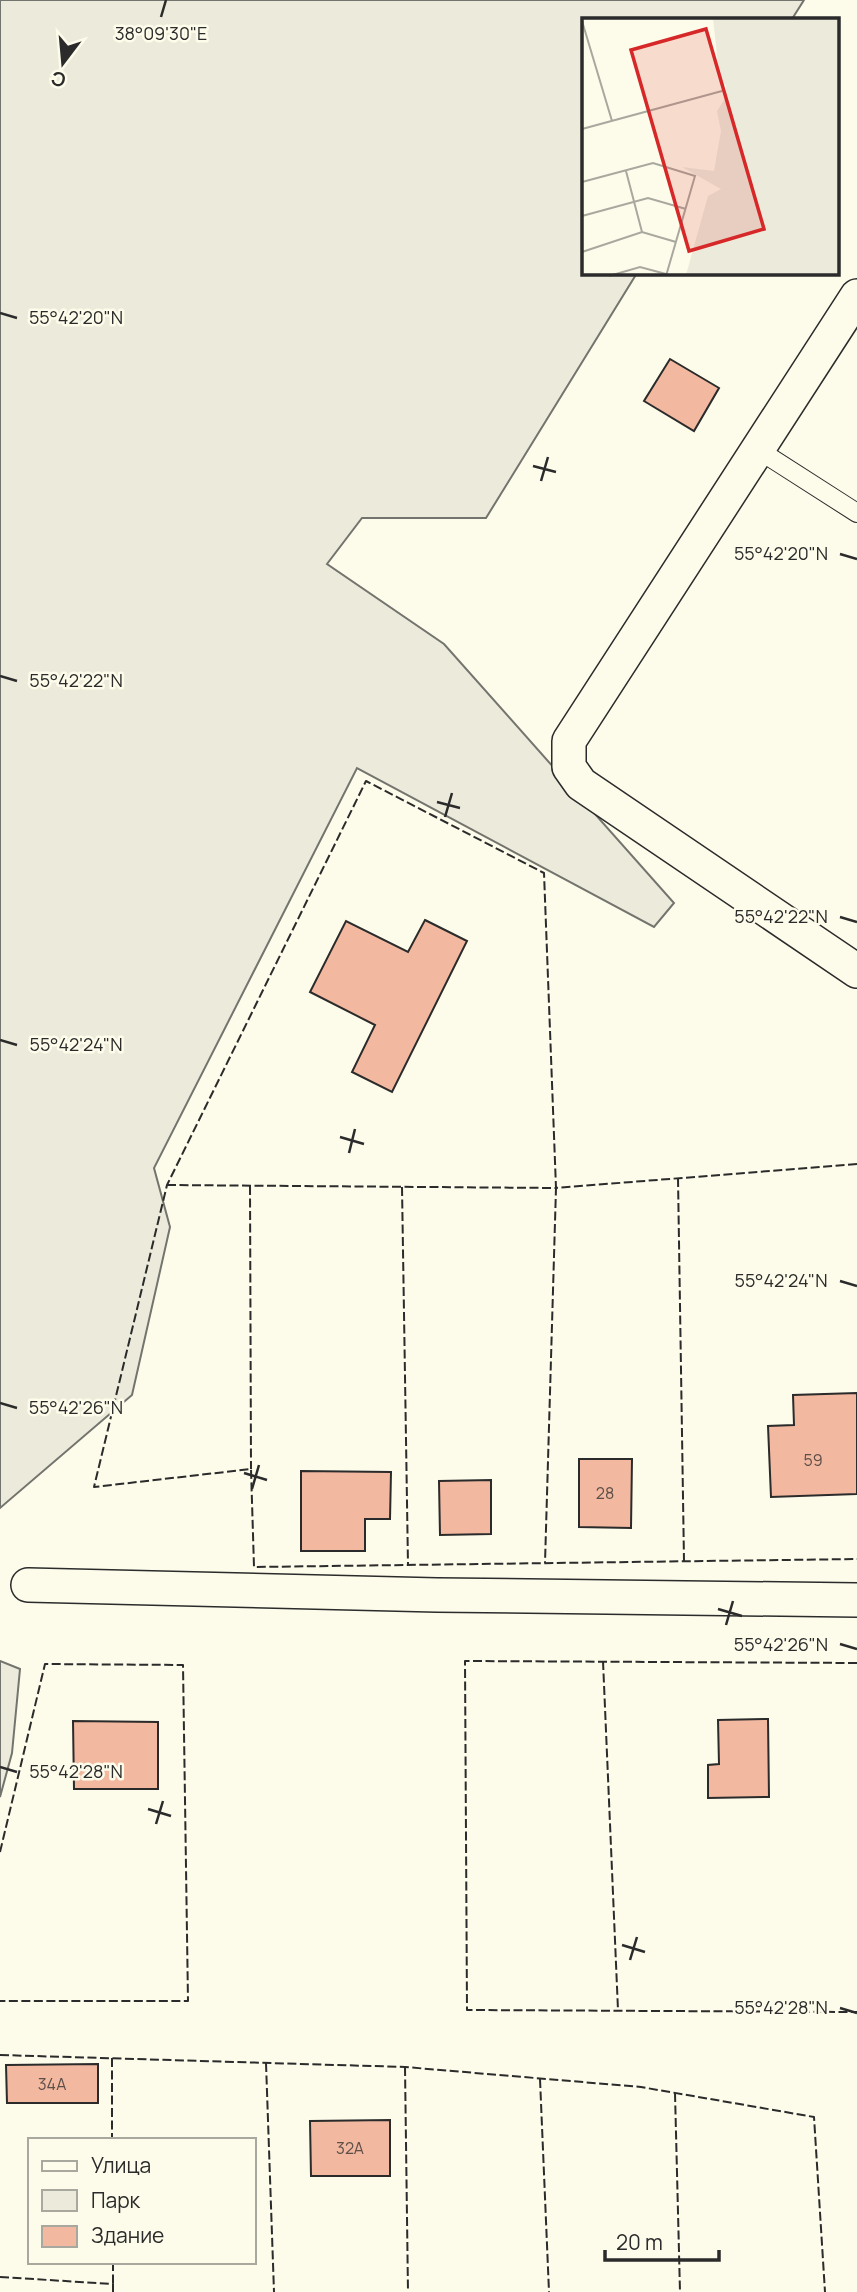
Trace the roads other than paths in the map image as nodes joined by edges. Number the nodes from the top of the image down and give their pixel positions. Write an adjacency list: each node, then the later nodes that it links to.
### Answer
1 (857, 296): 2 (street)
2 (757, 449): 3 (lane); 4 (street)
3 (857, 513)
4 (857, 971)
5 (28, 1585): 6 (street)
6 (857, 1600)

